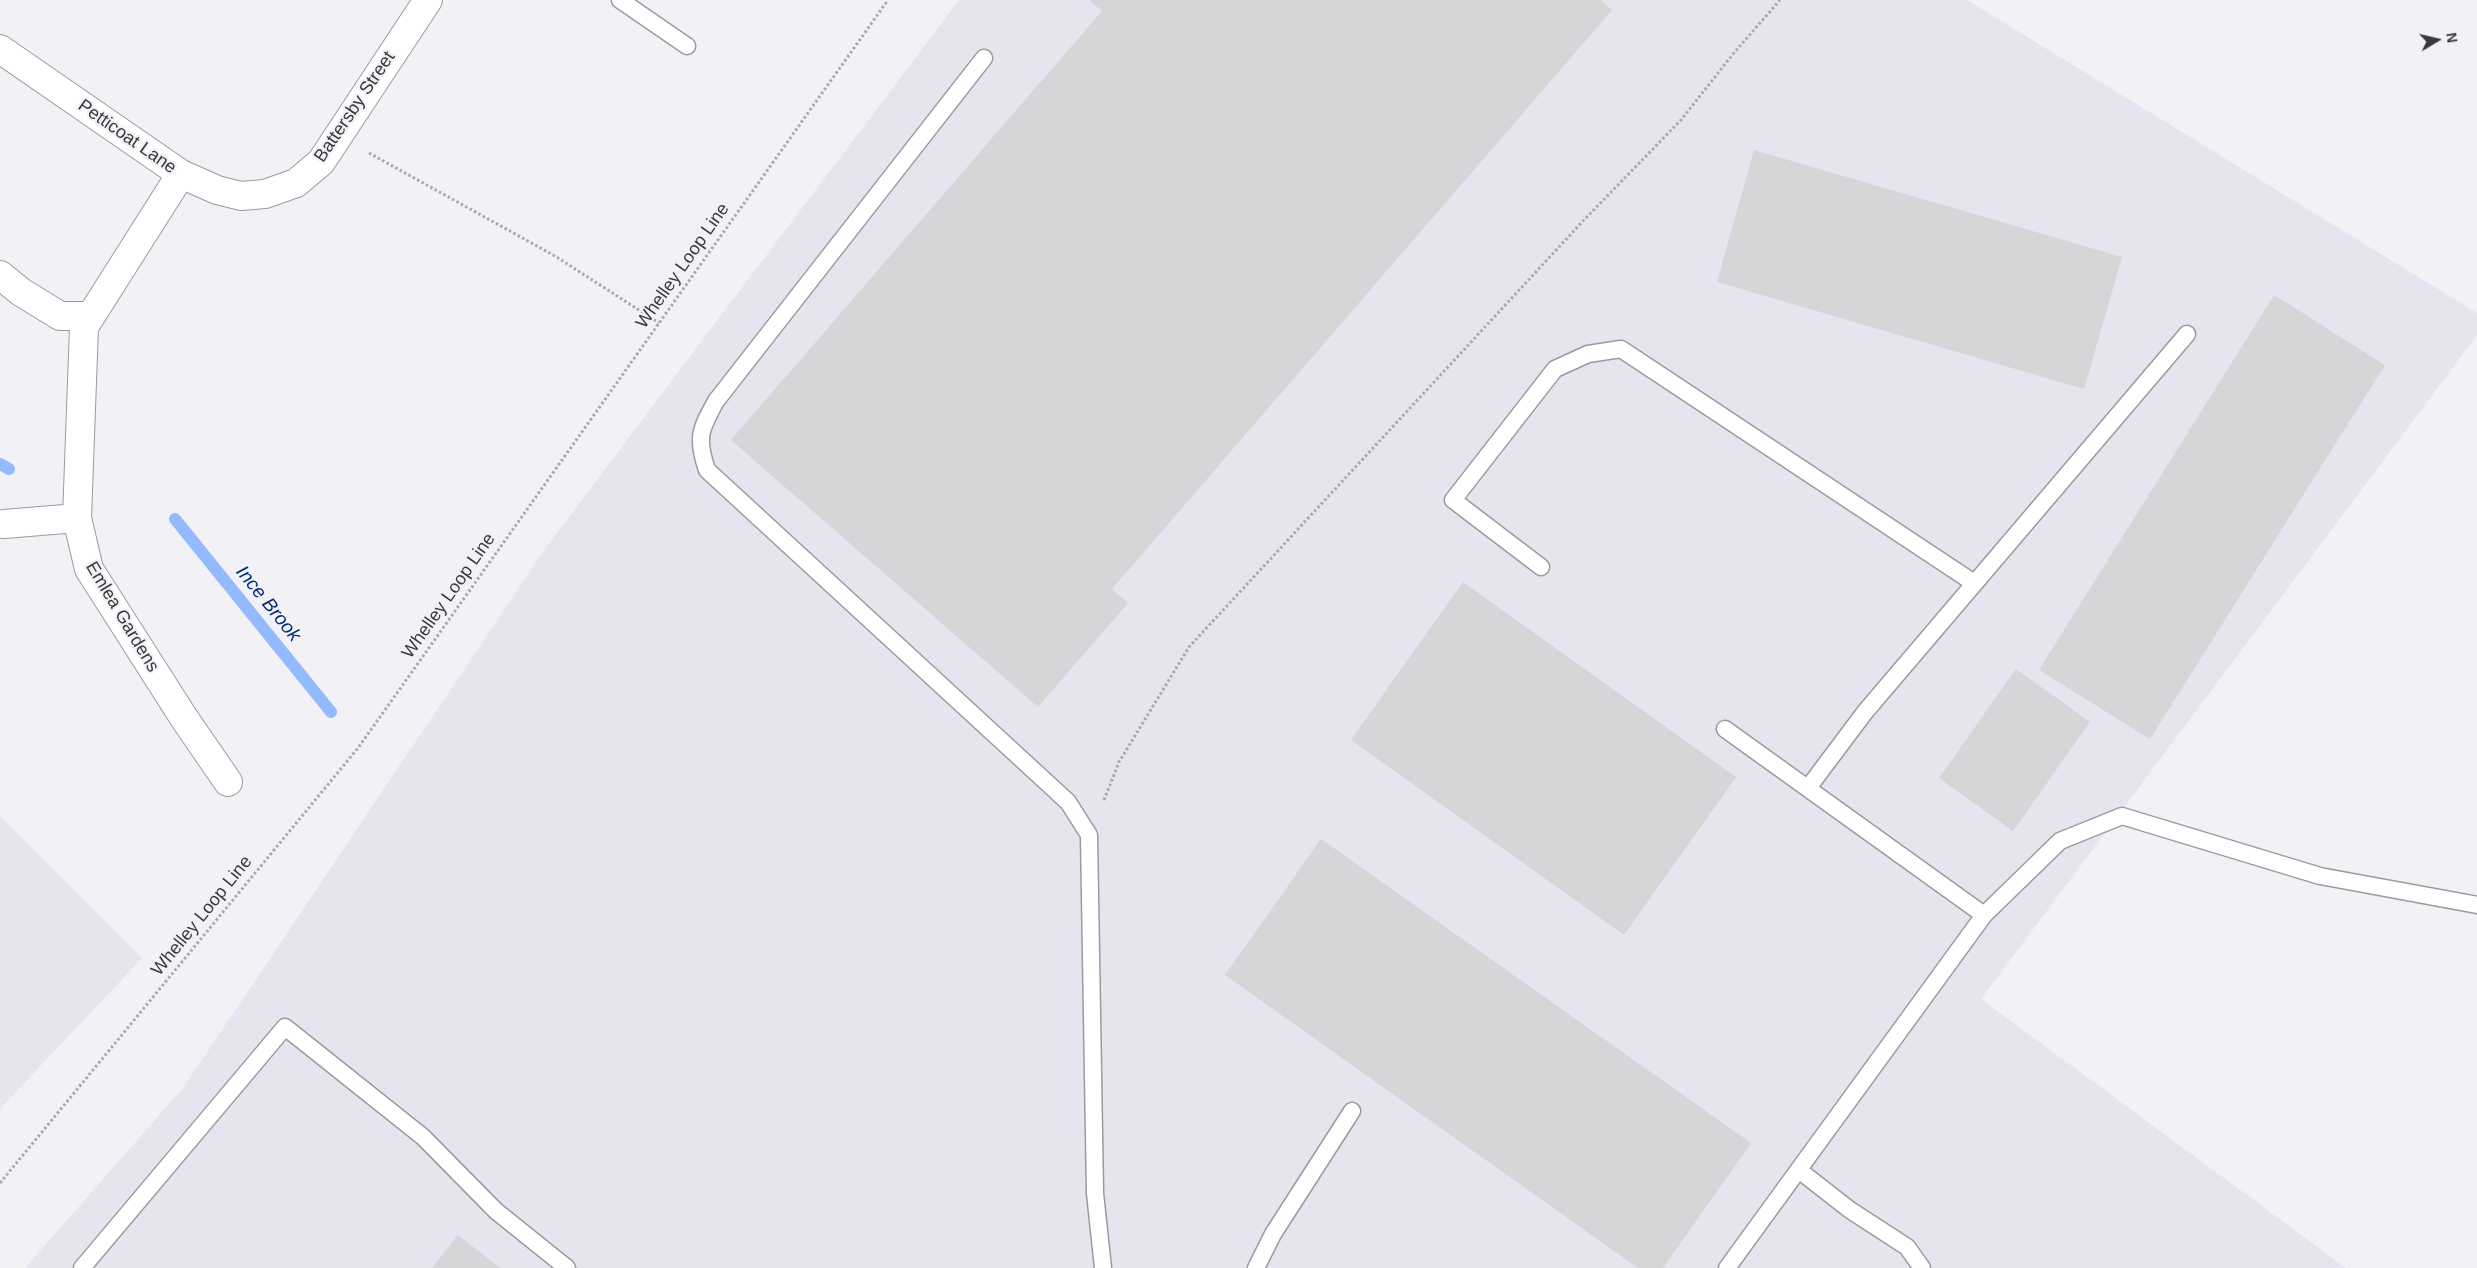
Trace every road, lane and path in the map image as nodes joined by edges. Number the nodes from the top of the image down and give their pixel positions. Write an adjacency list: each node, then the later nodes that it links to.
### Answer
1 (428, 0): 8 (street, Battersby Street)
2 (620, 0): 5 (lane)
3 (888, 0): 13 (path, Whelley Loop Line)
4 (1780, 0): 22 (path)
5 (687, 46)
6 (0, 49): 9 (street, Petticoat Lane)
7 (984, 58): 22 (lane)
8 (338, 136): 10 (street, Battersby Street); 13 (path)
9 (181, 174): 10 (street, Petticoat Lane); 12 (street, Emlea Gardens)
10 (265, 194)
11 (0, 275): 12 (street)
12 (91, 316): 15 (street, Emlea Gardens)
13 (659, 323): 27 (path, Whelley Loop Line)
14 (2187, 334): 18 (lane)
15 (77, 518): 16 (street); 20 (street, Emlea Gardens)
16 (4, 524)
17 (1541, 567): 18 (lane)
18 (1974, 584): 21 (lane)
19 (1725, 729): 21 (lane)
20 (228, 782)
21 (1808, 788): 24 (lane)
22 (1089, 835): 30 (lane)
23 (2477, 905): 24 (lane)
24 (1984, 915): 26 (lane)
25 (1352, 1111): 31 (lane)
26 (1800, 1171): 32 (lane); 33 (lane)
27 (0, 1184)
28 (82, 1268): 29 (lane)
29 (567, 1268)
30 (1103, 1268)
31 (1256, 1268)
32 (1727, 1268)
33 (1922, 1268)

